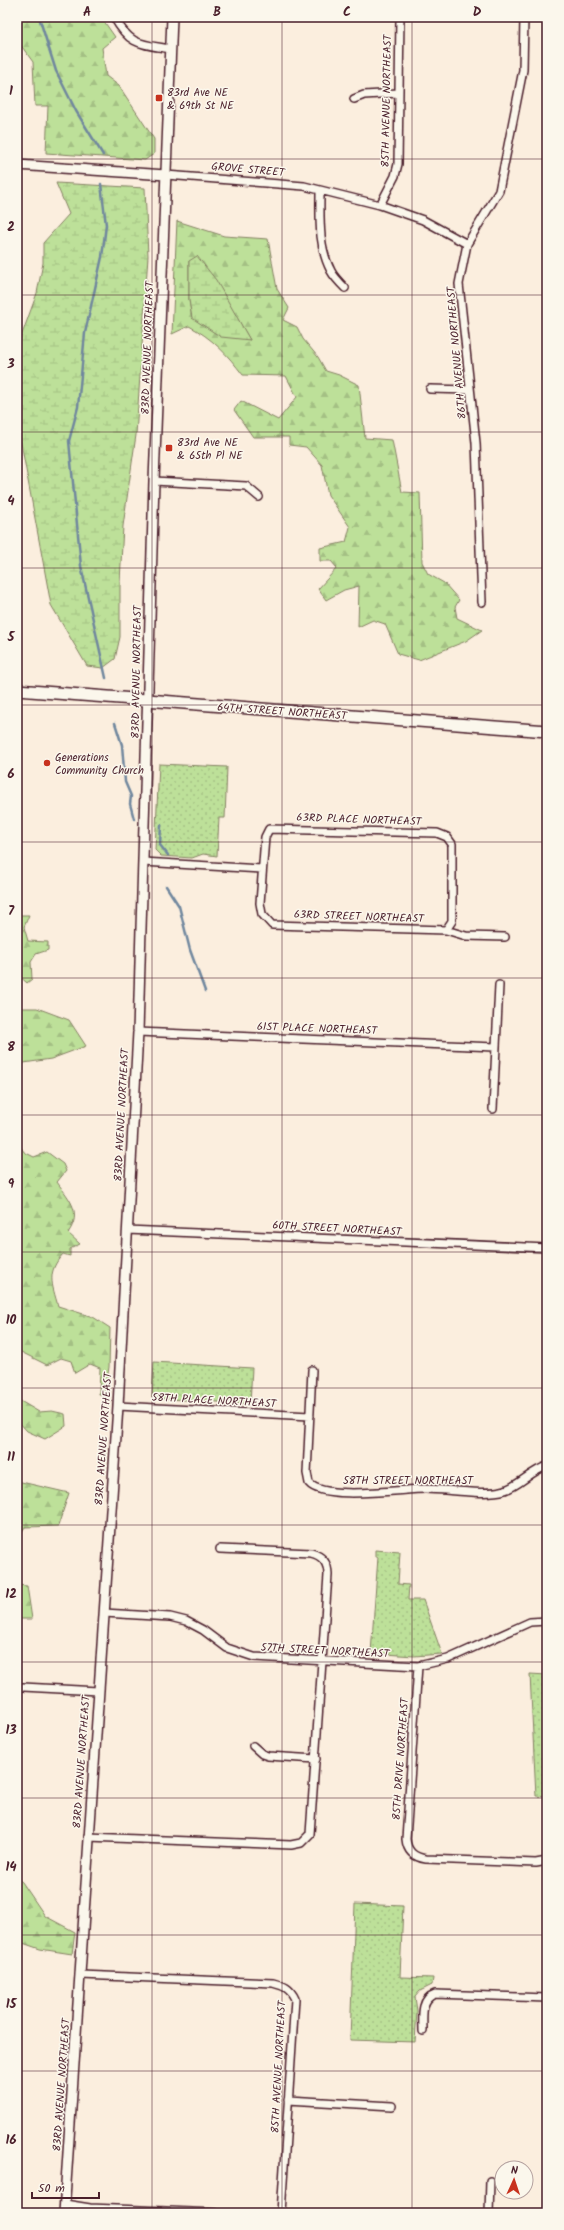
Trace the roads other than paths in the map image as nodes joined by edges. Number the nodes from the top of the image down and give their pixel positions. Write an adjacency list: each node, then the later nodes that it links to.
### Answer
1 (114, 17): 5 (street)
2 (172, 17): 5 (street, 83RD AVENUE NORTHEAST)
3 (400, 17): 6 (street, 85TH AVENUE NORTHEAST)
4 (524, 17): 12 (street, 86TH AVENUE NORTHEAST)
5 (171, 49): 9 (street, 83RD AVENUE NORTHEAST)
6 (398, 93): 7 (street); 11 (street, 85TH AVENUE NORTHEAST)
7 (354, 100)
8 (17, 165): 9 (street, GROVE STREET)
9 (166, 174): 10 (street, GROVE STREET); 16 (street, 83RD AVENUE NORTHEAST)
10 (320, 191): 11 (street, GROVE STREET); 13 (street)
11 (380, 205): 12 (street, GROVE STREET)
12 (467, 244): 15 (street, 86TH AVENUE NORTHEAST)
13 (345, 288)
14 (430, 389): 15 (street)
15 (470, 390): 18 (street, 86TH AVENUE NORTHEAST)
16 (154, 481): 17 (street); 20 (street, 83RD AVENUE NORTHEAST)
17 (259, 497)
18 (482, 602)
19 (17, 690): 20 (main road, 64TH STREET NORTHEAST)
20 (147, 701): 21 (main road, 64TH STREET NORTHEAST); 22 (street, 83RD AVENUE NORTHEAST)
21 (547, 731)
22 (143, 862): 23 (street); 27 (street, 83RD AVENUE NORTHEAST)
23 (262, 869): 24 (street, 63RD STREET NORTHEAST); 24 (street, 63RD PLACE NORTHEAST)
24 (446, 930): 25 (street)
25 (505, 937)
26 (499, 985): 28 (street)
27 (138, 1032): 28 (street, 61ST PLACE NORTHEAST); 30 (street, 83RD AVENUE NORTHEAST)
28 (495, 1047): 29 (street)
29 (493, 1109)
30 (127, 1230): 31 (street, 60TH STREET NORTHEAST); 33 (street, 83RD AVENUE NORTHEAST)
31 (547, 1248)
32 (312, 1370): 34 (street)
33 (118, 1406): 34 (street, 58TH PLACE NORTHEAST); 37 (street, 83RD AVENUE NORTHEAST)
34 (310, 1416): 35 (street, 58TH STREET NORTHEAST)
35 (547, 1466)
36 (220, 1549): 39 (street)
37 (104, 1613): 39 (street, 57TH STREET NORTHEAST); 42 (street, 83RD AVENUE NORTHEAST)
38 (547, 1621): 40 (street, 57TH STREET NORTHEAST)
39 (322, 1661): 40 (street, 57TH STREET NORTHEAST); 44 (street)
40 (418, 1666): 46 (street, 85TH DRIVE NORTHEAST)
41 (23, 1687): 42 (street)
42 (98, 1691): 45 (street, 83RD AVENUE NORTHEAST)
43 (253, 1746): 44 (street)
44 (316, 1759): 45 (street)
45 (88, 1837): 47 (street, 83RD AVENUE NORTHEAST)
46 (547, 1861)
47 (81, 1975): 50 (street, 85TH AVENUE NORTHEAST); 53 (street, 83RD AVENUE NORTHEAST)
48 (547, 1998): 49 (street)
49 (423, 2030)
50 (288, 2100): 51 (street); 56 (street, 85TH AVENUE NORTHEAST)
51 (392, 2106)
52 (490, 2181): 57 (street)
53 (65, 2208): 54 (street)
54 (121, 2211): 55 (street)
55 (217, 2213)
56 (281, 2213)
57 (489, 2213)

